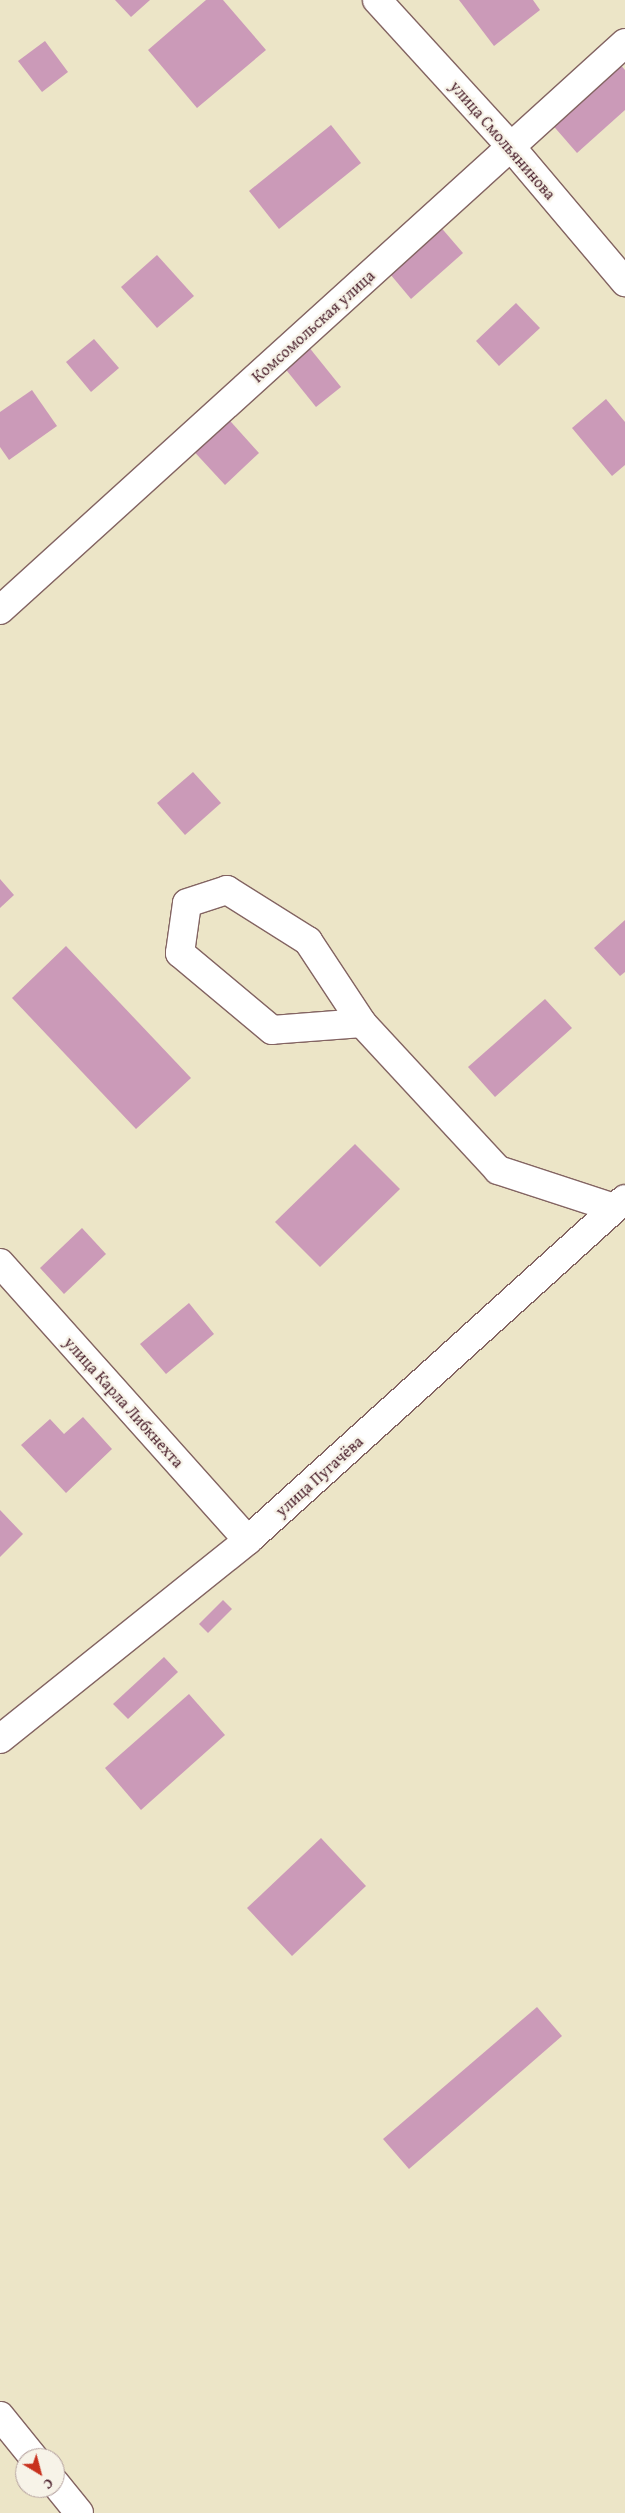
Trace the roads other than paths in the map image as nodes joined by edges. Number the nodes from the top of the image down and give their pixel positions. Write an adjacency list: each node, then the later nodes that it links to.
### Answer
1 (377, 0): 3 (street, улица Смольянинова)
2 (625, 43): 3 (street, Комсомольская улица)
3 (511, 146): 4 (street, улица Смольянинова); 5 (street, Комсомольская улица)
4 (625, 282)
5 (0, 610)
6 (362, 1022): 6 (street); 7 (street)
7 (620, 1203): 9 (street, улица Пугачёва)
8 (0, 1263): 9 (street, улица Карла Либкнехта)
9 (248, 1540): 10 (street, улица Пугачёва)
10 (0, 1739)
11 (0, 2416): 12 (street)
12 (26, 2448)
13 (65, 2496): 14 (street)
14 (79, 2513)

